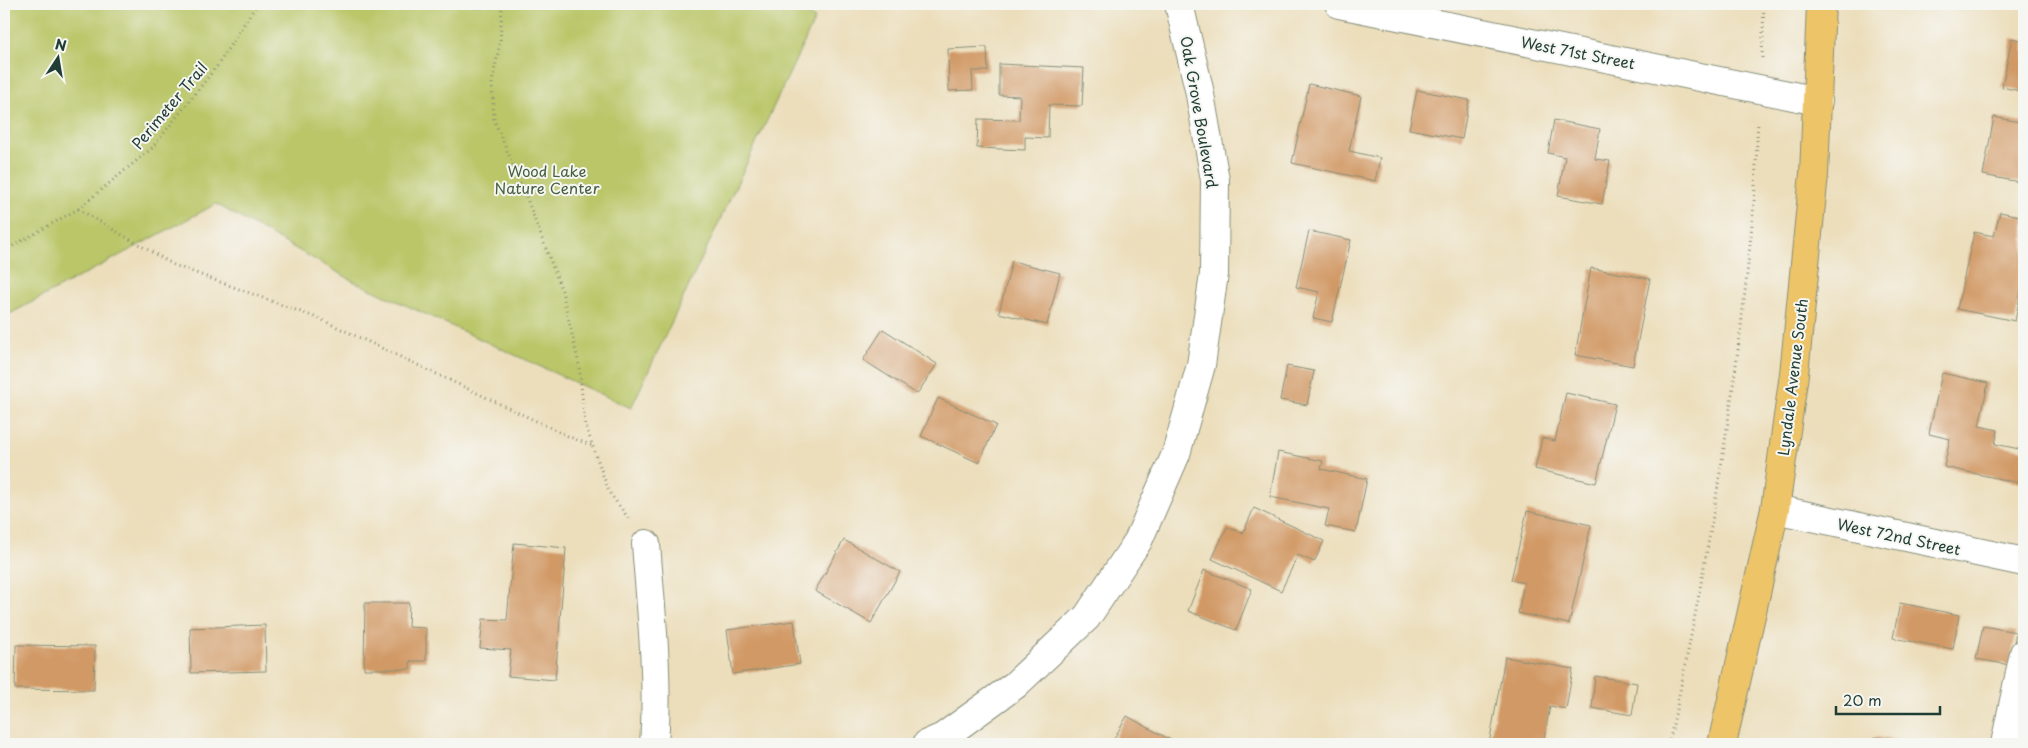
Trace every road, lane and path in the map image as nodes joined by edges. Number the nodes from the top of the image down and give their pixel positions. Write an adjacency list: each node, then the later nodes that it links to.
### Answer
1 (257, 4): 10 (path, Perimeter Trail)
2 (502, 4): 12 (path)
3 (1179, 4): 17 (street, Oak Grove Boulevard)
4 (1339, 4): 8 (street, West 71st Street)
5 (1764, 4): 7 (path)
6 (1821, 4): 8 (main road, Lyndale Avenue South)
7 (1762, 58)
8 (1818, 101): 13 (main road, Lyndale Avenue South)
9 (1758, 127): 19 (path)
10 (78, 209): 11 (path, Perimeter Trail); 12 (path)
11 (4, 251)
12 (593, 446): 14 (path)
13 (1774, 510): 15 (street, West 72nd Street); 20 (main road, Lyndale Avenue South)
14 (646, 544): 18 (street)
15 (2024, 562)
16 (2024, 653): 21 (street)
17 (940, 742)
18 (654, 744)
19 (1669, 744)
20 (1722, 744)
21 (2005, 744)

